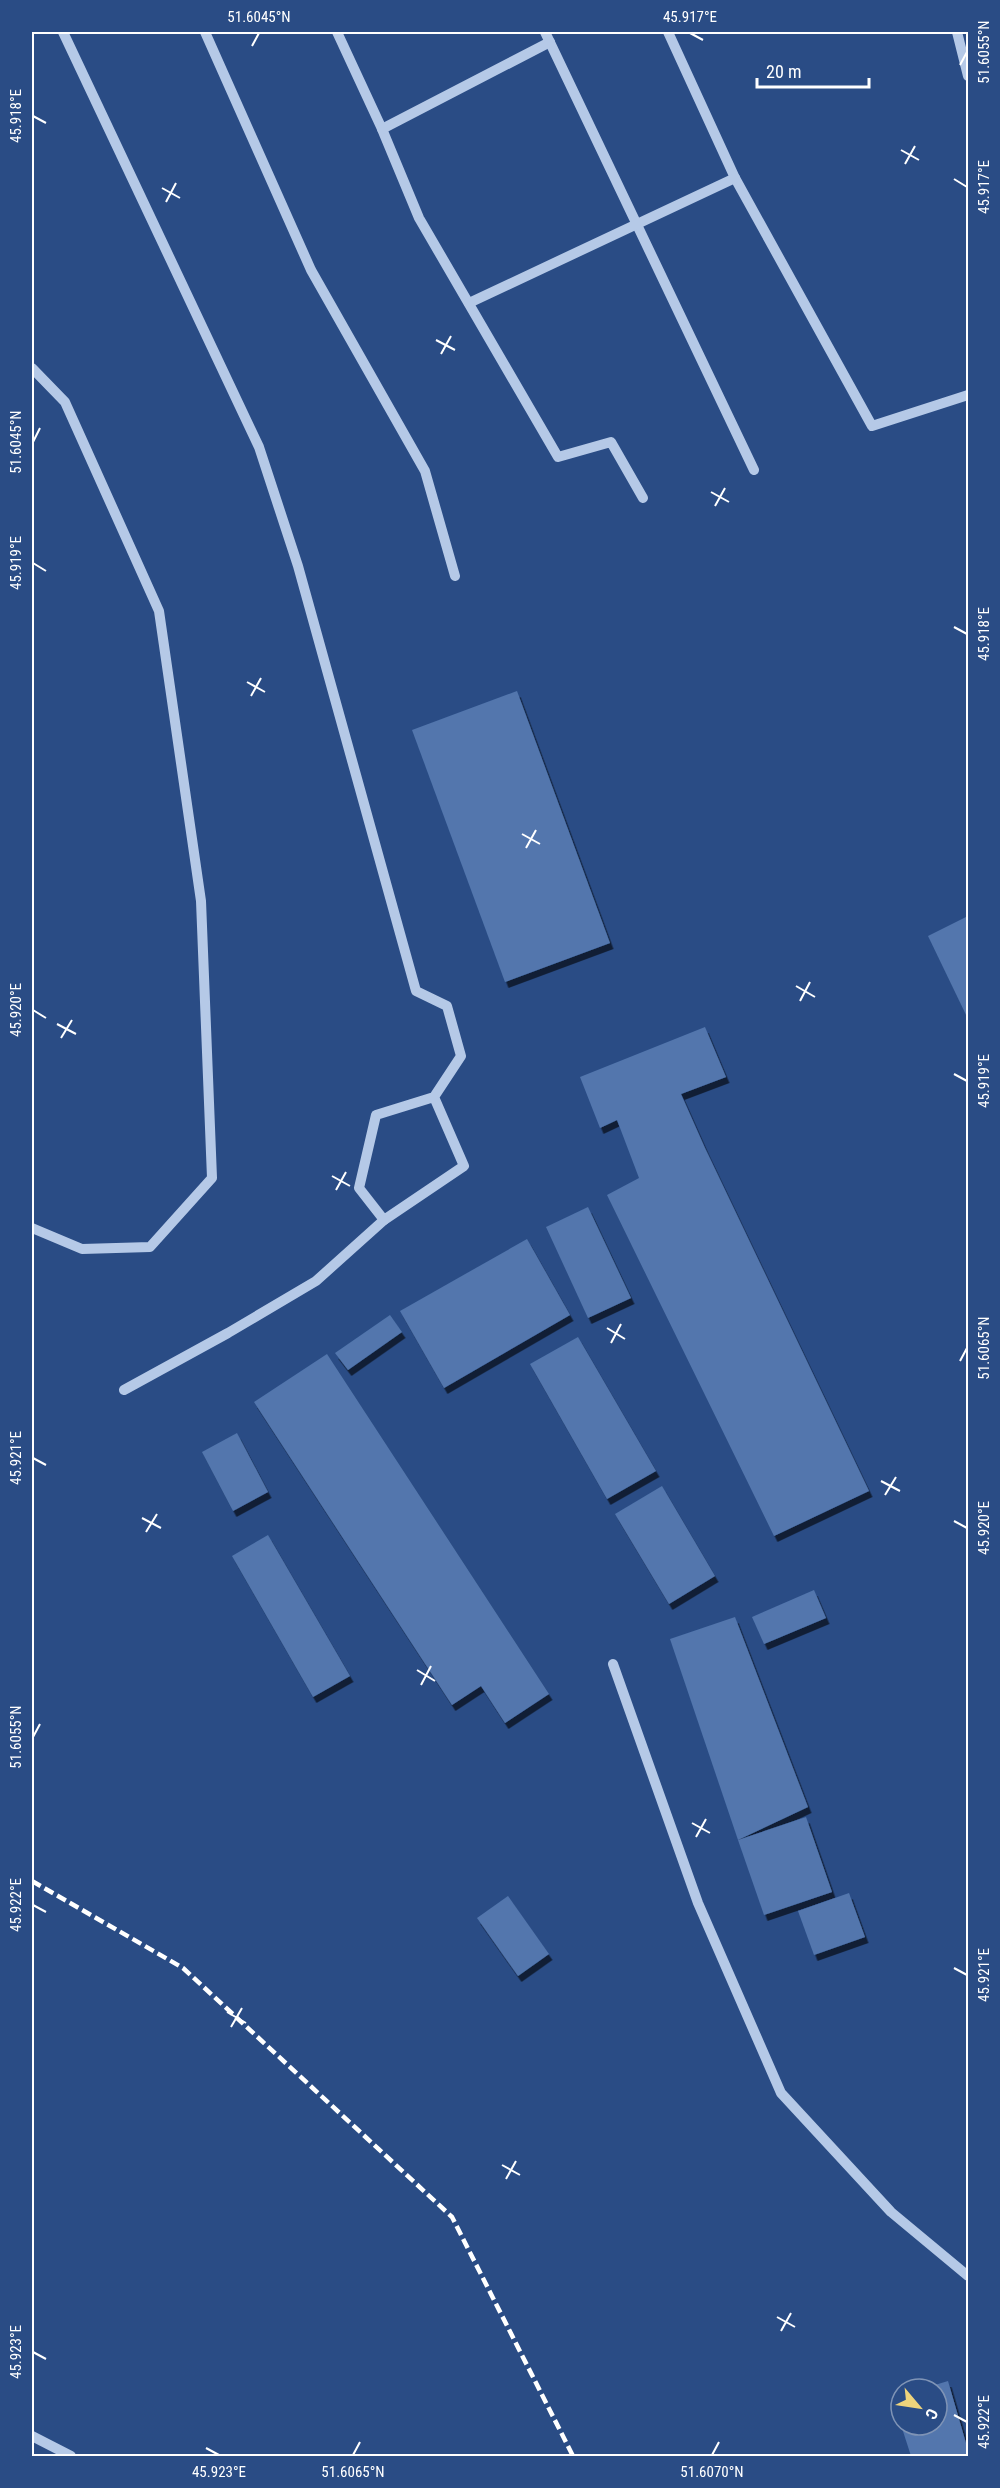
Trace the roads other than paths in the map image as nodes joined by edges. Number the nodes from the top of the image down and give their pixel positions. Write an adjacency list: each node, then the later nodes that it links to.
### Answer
1 (63, 32): 17 (street)
2 (205, 32): 16 (street)
3 (336, 32): 8 (street)
4 (668, 32): 9 (street)
5 (957, 32): 7 (street)
6 (547, 37): 8 (street); 10 (street)
7 (969, 76)
8 (382, 129): 11 (street)
9 (735, 178): 10 (street); 13 (street)
10 (636, 226): 11 (street); 14 (street)
11 (469, 303): 15 (street)
12 (32, 368): 19 (street)
13 (969, 395)
14 (754, 470)
15 (644, 498)
16 (455, 576)
17 (434, 1097): 18 (street); 18 (street)
18 (384, 1220): 20 (street)
19 (32, 1228)
20 (124, 1390)
21 (613, 1664): 22 (street)
22 (969, 2276)
23 (32, 2436): 24 (street)
24 (71, 2457)

